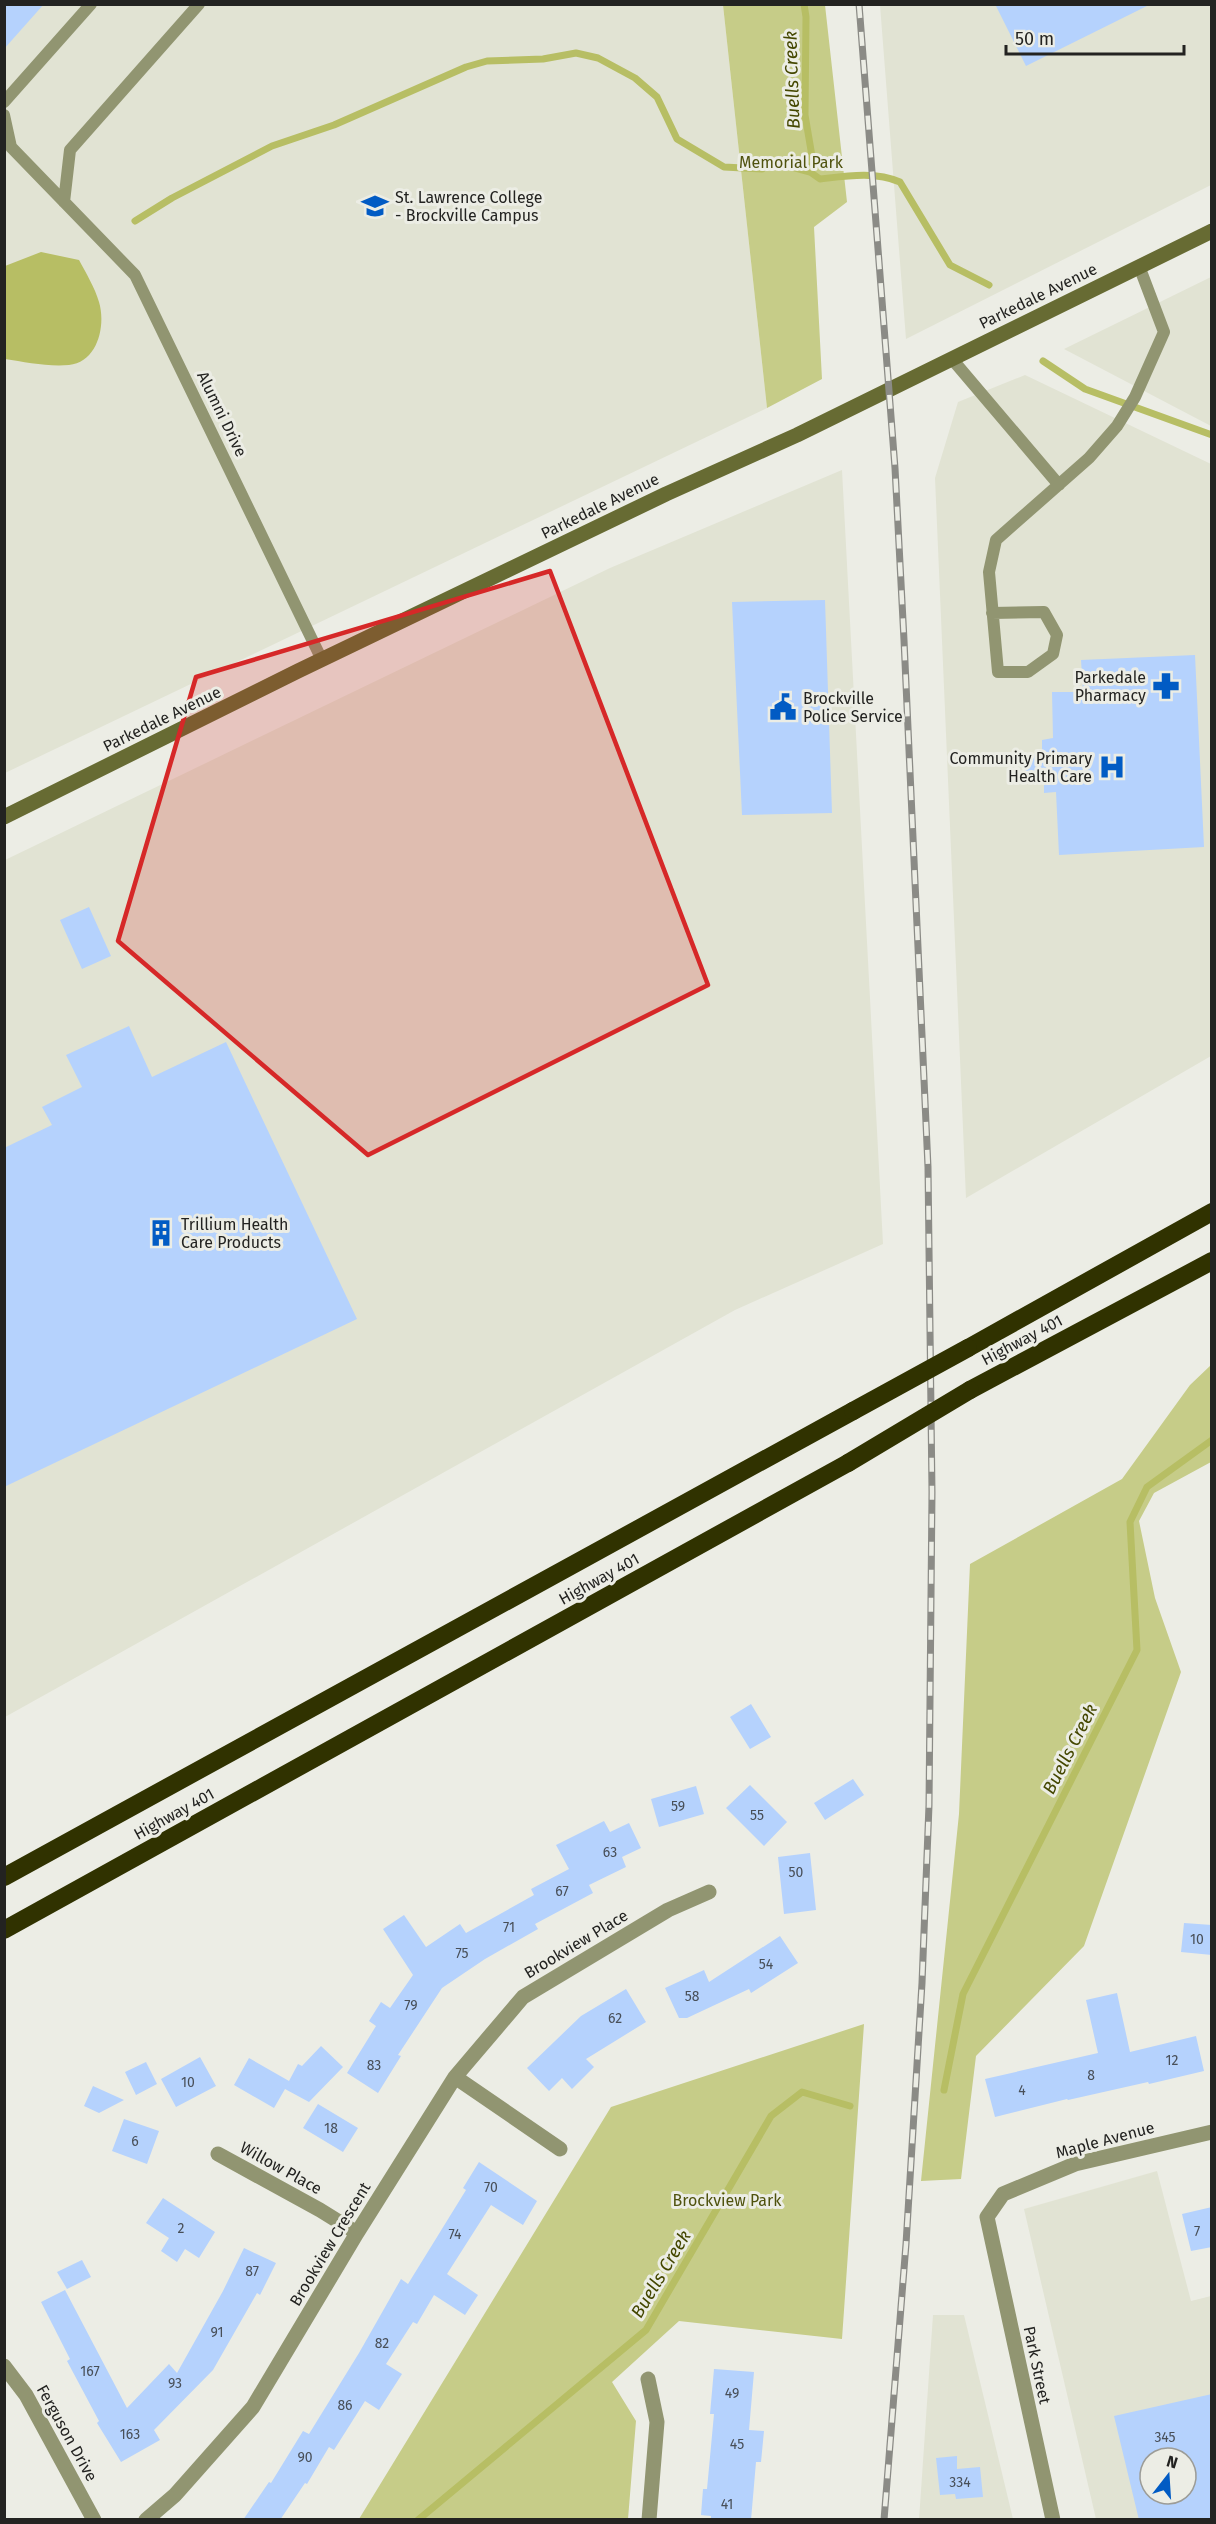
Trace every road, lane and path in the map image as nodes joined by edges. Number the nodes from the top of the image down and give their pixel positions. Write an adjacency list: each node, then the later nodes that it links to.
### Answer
1 (91, 4): 3 (lane)
2 (199, 4): 5 (lane)
3 (4, 102)
4 (4, 116): 5 (lane, Alumni Drive)
5 (64, 202): 11 (lane, Alumni Drive)
6 (1212, 231): 7 (main road, Parkedale Avenue)
7 (1139, 266): 8 (main road, Parkedale Avenue); 9 (lane)
8 (952, 359): 9 (lane); 11 (main road, Parkedale Avenue)
9 (1059, 485): 10 (lane)
10 (992, 613): 10 (lane)
11 (322, 660): 12 (main road, Parkedale Avenue)
12 (4, 817)
13 (1212, 1212): 15 (highway, Highway 401, bridge)
14 (1212, 1261): 17 (highway, Highway 401, bridge)
15 (4, 1876)
16 (709, 1892): 18 (street, Brookview Place)
17 (4, 1930)
18 (455, 2077): 20 (street); 23 (street, Brookview Crescent)
19 (1212, 2132): 22 (street, Maple Avenue)
20 (560, 2148)
21 (218, 2154): 23 (street, Willow Place)
22 (987, 2217): 29 (street, Park Street)
23 (357, 2233): 27 (street, Brookview Crescent)
24 (4, 2366): 26 (street, Ferguson Drive)
25 (648, 2379): 28 (street)
26 (94, 2520)
27 (146, 2520)
28 (650, 2520)
29 (1053, 2520)

